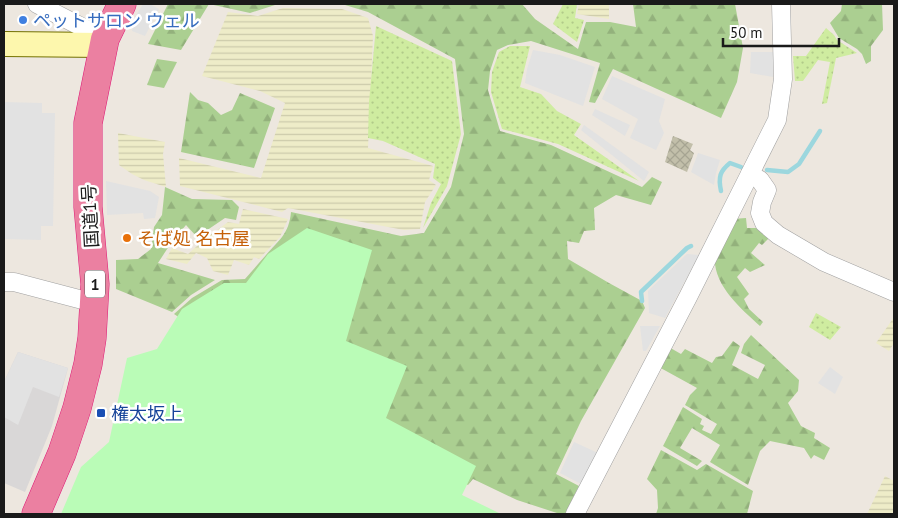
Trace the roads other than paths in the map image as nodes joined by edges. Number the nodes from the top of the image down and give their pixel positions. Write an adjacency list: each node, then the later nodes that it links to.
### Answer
1 (38, 4): 4 (street)
2 (122, 4): 4 (highway, 国道1号 / 1)
3 (781, 4): 6 (street)
4 (104, 42): 5 (street); 9 (highway, 国道1号 / 1)
5 (4, 44)
6 (750, 174): 8 (street); 11 (street)
7 (4, 282): 9 (street)
8 (894, 292)
9 (94, 303): 10 (highway, 国道1号 / 1)
10 (36, 514)
11 (575, 514)

